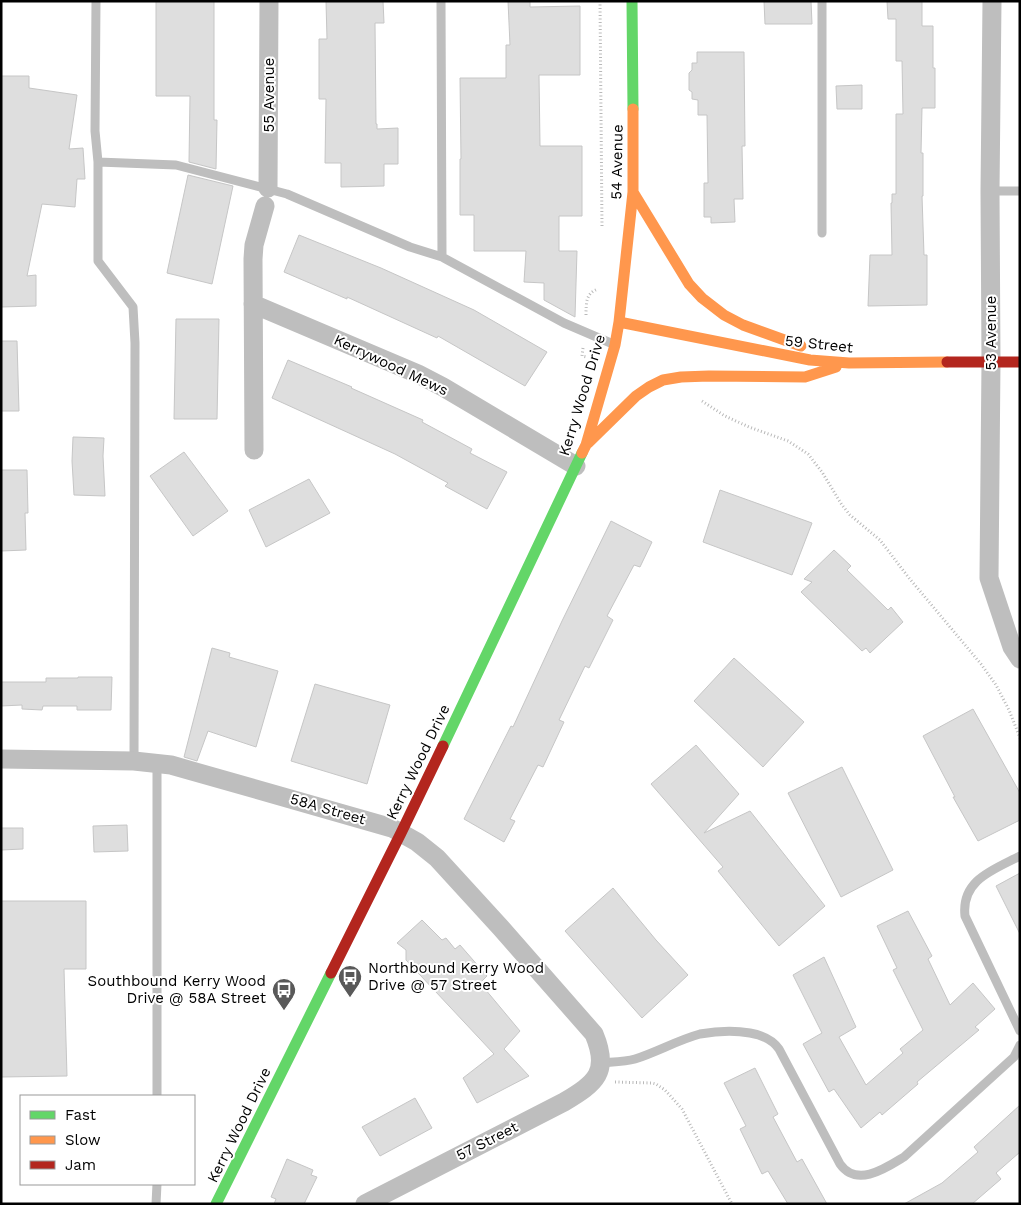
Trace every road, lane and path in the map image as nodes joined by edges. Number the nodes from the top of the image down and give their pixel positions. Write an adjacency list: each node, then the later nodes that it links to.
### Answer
1 (96, 1): 8 (lane)
2 (269, 1): 12 (street, 55 Avenue)
3 (442, 1): 15 (lane)
4 (600, 1): 13 (path)
5 (632, 1): 11 (street, 54 Avenue)
6 (822, 1): 14 (lane)
7 (992, 1): 9 (street, 53 Avenue)
8 (98, 162): 12 (lane); 29 (lane)
9 (990, 191): 10 (lane); 19 (street, 53 Avenue)
10 (1020, 191)
11 (634, 192): 17 (street, 54 Avenue); 21 (street)
12 (266, 197): 15 (lane); 16 (street)
13 (602, 212)
14 (822, 233)
15 (442, 257): 18 (lane)
16 (253, 304): 24 (street); 25 (street, Kerrywood Mews)
17 (619, 322): 18 (street, Kerry Wood Drive); 21 (street, 59 Street)
18 (615, 345): 23 (street, Kerry Wood Drive)
19 (991, 362): 20 (street, 59 Street); 21 (street, 59 Street); 26 (street, 53 Avenue)
20 (1020, 362)
21 (849, 363): 23 (street)
22 (700, 400): 27 (path)
23 (586, 445): 25 (street, Kerry Wood Drive)
24 (254, 450)
25 (576, 466): 31 (street, Kerry Wood Drive)
26 (1020, 659)
27 (1020, 738)
28 (1, 759): 29 (street, 58A Street)
29 (134, 761): 30 (street, 58A Street)
30 (157, 762): 31 (street, 58A Street); 36 (lane)
31 (401, 833): 35 (street, 58A Street); 39 (street, Kerry Wood Drive)
32 (1020, 856): 33 (lane)
33 (1020, 1031)
34 (1020, 1045): 35 (lane)
35 (598, 1071): 40 (street, 57 Street); 41 (path)
36 (156, 1095)
37 (156, 1185): 38 (lane)
38 (156, 1204)
39 (216, 1204)
40 (365, 1204)
41 (732, 1204)

